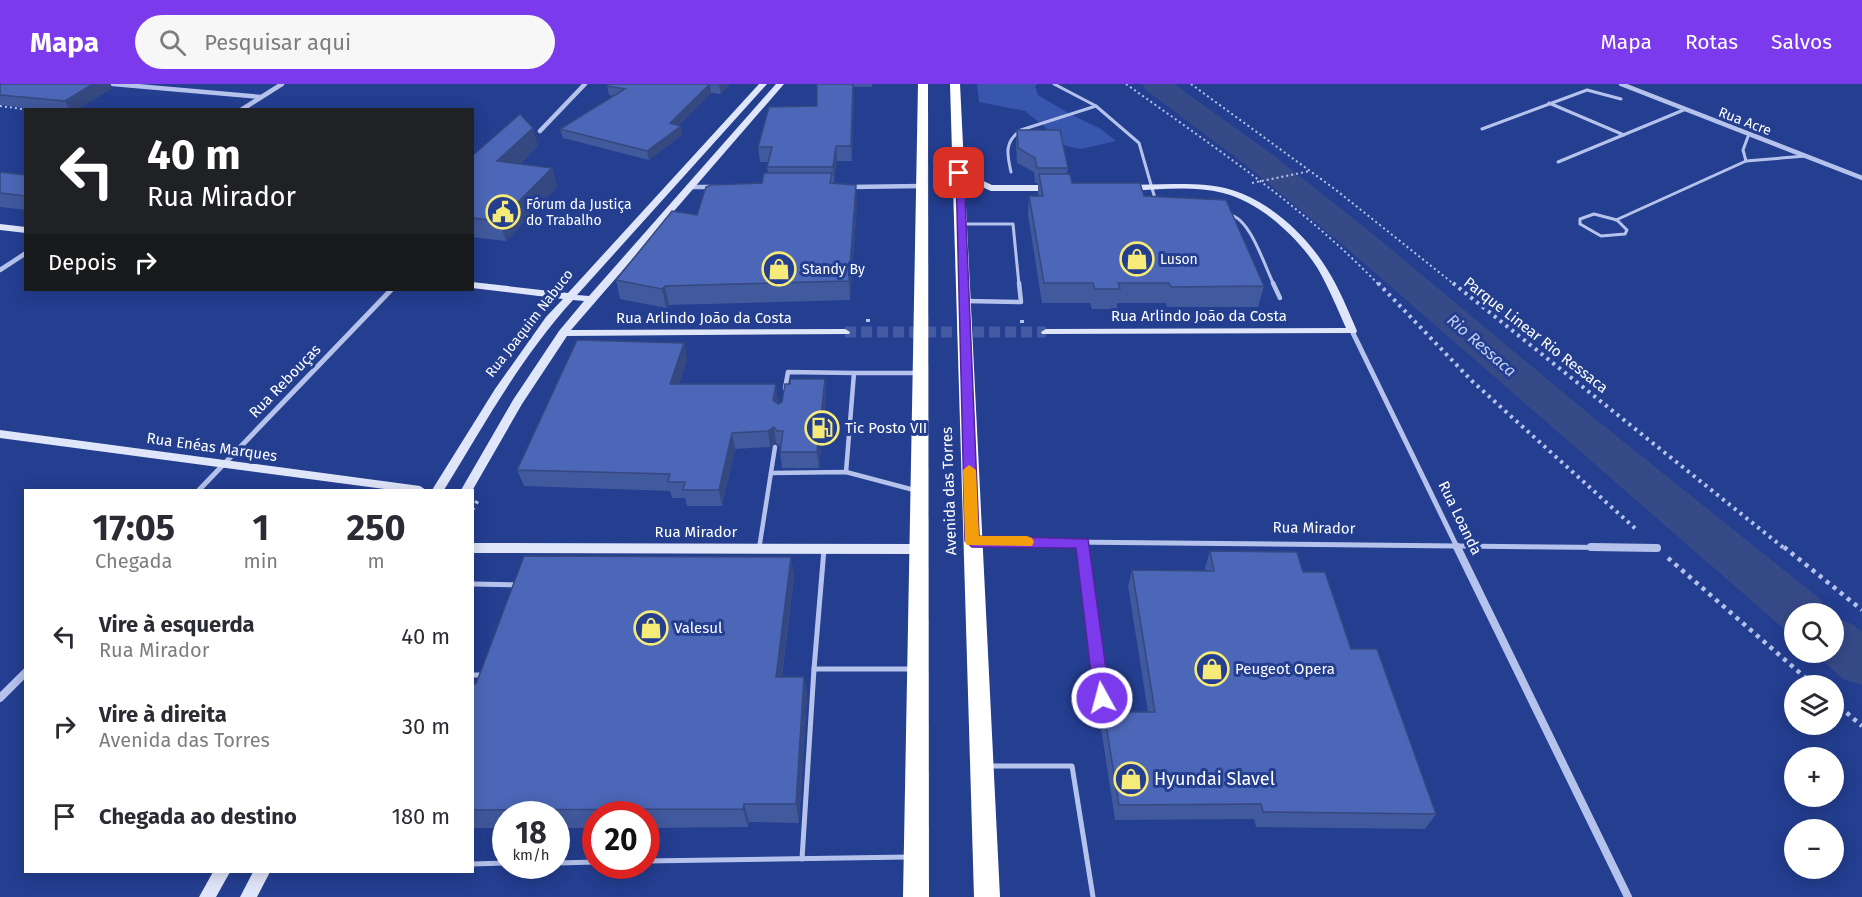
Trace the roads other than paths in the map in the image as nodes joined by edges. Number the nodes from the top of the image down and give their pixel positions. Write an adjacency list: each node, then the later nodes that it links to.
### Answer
1 (113, 84): 10 (street)
2 (282, 84): 11 (street)
3 (585, 84): 18 (street)
4 (763, 84): 44 (main road, Rua Joaquim Nabuco)
5 (780, 84): 28 (main road)
6 (923, 84): 27 (highway, Avenida das Torres)
7 (955, 84): 25 (highway, Avenida das Torres)
8 (1054, 84): 14 (lane)
9 (1621, 84): 16 (street, Rua Acre)
10 (141, 85): 11 (street)
11 (261, 97): 15 (street)
12 (1621, 99): 13 (lane)
13 (1549, 103): 17 (lane); 20 (lane)
14 (1096, 106): 24 (lane); 33 (lane)
15 (244, 108)
16 (1686, 109): 19 (street, Rua Acre); 20 (lane)
17 (1482, 129)
18 (540, 131)
19 (1749, 134): 21 (street, Rua Acre); 22 (lane)
20 (1624, 135): 23 (lane)
21 (1806, 156): 22 (lane); 26 (street, Rua Acre)
22 (1746, 161): 36 (lane)
23 (1558, 162)
24 (1011, 172)
25 (959, 173): 31 (main road); 37 (highway, Avenida das Torres)
26 (1862, 178)
27 (922, 186): 30 (street); 53 (highway, Avenida das Torres)
28 (688, 187): 29 (street); 46 (main road)
29 (726, 187)
30 (842, 187)
31 (1059, 188)
32 (1117, 188): 33 (main road, Rua Loanda)
33 (1151, 188): 34 (lane); 48 (main road, Rua Loanda)
34 (1158, 209)
35 (1223, 214): 45 (lane)
36 (1616, 220): 36 (lane)
37 (960, 224): 47 (highway, Avenida das Torres); 47 (lane)
38 (0, 227): 39 (main road)
39 (24, 230)
40 (24, 254): 41 (street)
41 (0, 270)
42 (474, 285): 44 (main road)
43 (390, 291): 57 (street, Rua Rebouças)
44 (568, 297): 46 (main road); 62 (main road, Rua Joaquim Nabuco)
45 (1280, 298)
46 (590, 299): 51 (main road)
47 (963, 301): 65 (highway, Avenida das Torres)
48 (1352, 331): 50 (main road, Rua Arlindo João da Costa); 67 (street, Rua Loanda)
49 (845, 332): 51 (main road, Rua Arlindo João da Costa)
50 (1046, 332)
51 (563, 333): 63 (main road)
52 (854, 373): 53 (lane); 54 (lane); 58 (lane)
53 (921, 373): 64 (highway, Avenida das Torres)
54 (784, 394)
55 (0, 434): 57 (main road, Rua Enéas Marques)
56 (775, 447): 59 (lane)
57 (224, 464): 60 (street, Rua Rebouças); 61 (main road, Rua Enéas Marques)
58 (846, 471): 59 (lane); 64 (lane)
59 (771, 473): 70 (lane)
60 (200, 489)
61 (412, 489)
62 (439, 489)
63 (468, 489)
64 (920, 492): 72 (highway, Avenida das Torres)
65 (972, 541): 66 (street, Rua Mirador); 82 (highway, Avenida das Torres)
66 (1083, 542): 67 (street, Rua Mirador); 81 (lane)
67 (1457, 546): 69 (street, Rua Mirador); 95 (street, Rua Loanda)
68 (474, 548): 70 (main road, Rua Mirador)
69 (1657, 548)
70 (759, 549): 71 (main road, Rua Mirador)
71 (824, 549): 72 (main road, Rua Mirador); 76 (lane)
72 (919, 549): 77 (highway, Avenida das Torres)
73 (474, 584): 74 (lane)
74 (518, 595)
75 (492, 665): 79 (lane)
76 (813, 669): 77 (lane); 84 (lane)
77 (918, 669): 83 (highway, Avenida das Torres)
78 (24, 674): 80 (street)
79 (474, 675)
80 (0, 698)
81 (1102, 698)
82 (981, 766): 93 (highway, Avenida das Torres); 94 (lane)
83 (917, 857): 84 (lane); 92 (highway, Avenida das Torres)
84 (802, 859): 85 (lane)
85 (660, 861)
86 (492, 863): 87 (lane)
87 (474, 864)
88 (221, 873): 90 (main road)
89 (261, 873): 91 (main road)
90 (207, 897)
91 (248, 897)
92 (916, 897)
93 (987, 897)
94 (1093, 897)
95 (1628, 897)

